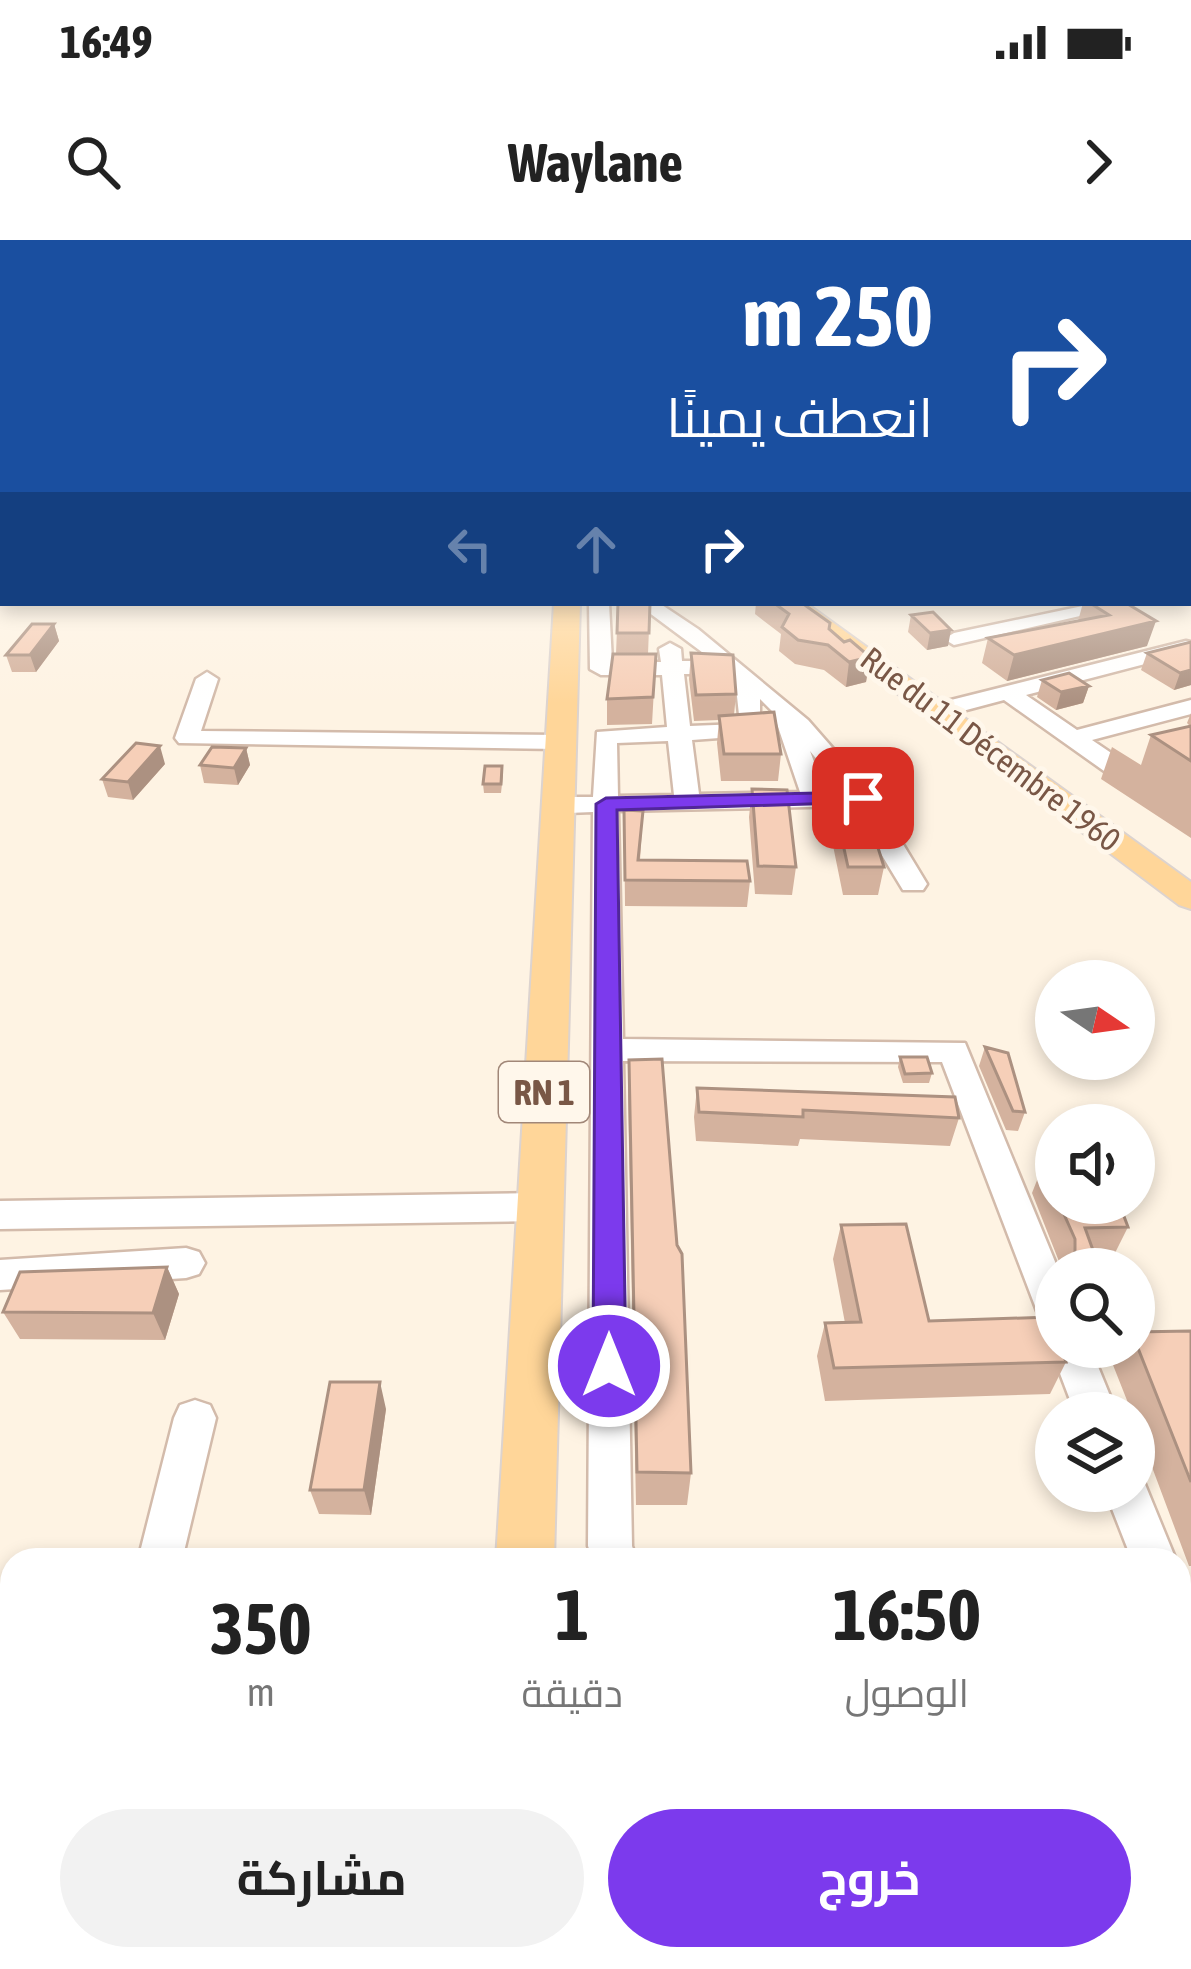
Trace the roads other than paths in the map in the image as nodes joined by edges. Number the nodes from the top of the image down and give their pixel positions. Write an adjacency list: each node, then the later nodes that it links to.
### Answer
1 (794, 606): 25 (main road, Rue du 11 Décembre 1960)
2 (818, 606): 13 (main road, Rue du 11 Décembre 1960)
3 (574, 608): 8 (lane); 17 (main road, RN 1); 21 (main road, RN 1)
4 (656, 610): 8 (lane); 9 (lane)
5 (1135, 612): 6 (lane); 7 (lane)
6 (954, 640)
7 (1190, 646): 11 (lane)
8 (672, 668): 9 (lane); 15 (lane)
9 (739, 672): 12 (lane); 15 (lane)
10 (207, 679): 17 (lane)
11 (1009, 693): 13 (lane); 16 (lane)
12 (782, 704): 18 (lane); 19 (lane)
13 (955, 706): 23 (main road, Rue du 11 Décembre 1960)
14 (1191, 707): 16 (lane)
15 (680, 732): 20 (lane); 21 (lane)
16 (1075, 738): 22 (lane)
17 (559, 742): 27 (main road, RN 1)
18 (863, 798): 19 (lane); 24 (lane)
19 (815, 800): 20 (lane)
20 (687, 802): 21 (lane)
21 (587, 804): 26 (lane); 36 (main road, RN 1)
22 (1191, 815)
23 (1191, 881)
24 (913, 884)
25 (1191, 898)
26 (608, 1050): 29 (lane); 37 (lane)
27 (539, 1207): 28 (lane); 35 (main road, RN 1)
28 (0, 1215)
29 (1035, 1257)
30 (186, 1263): 31 (lane)
31 (0, 1276)
32 (196, 1418): 34 (lane)
33 (1135, 1512): 38 (lane)
34 (163, 1548)
35 (525, 1548)
36 (545, 1548)
37 (611, 1548)
38 (1149, 1548)

